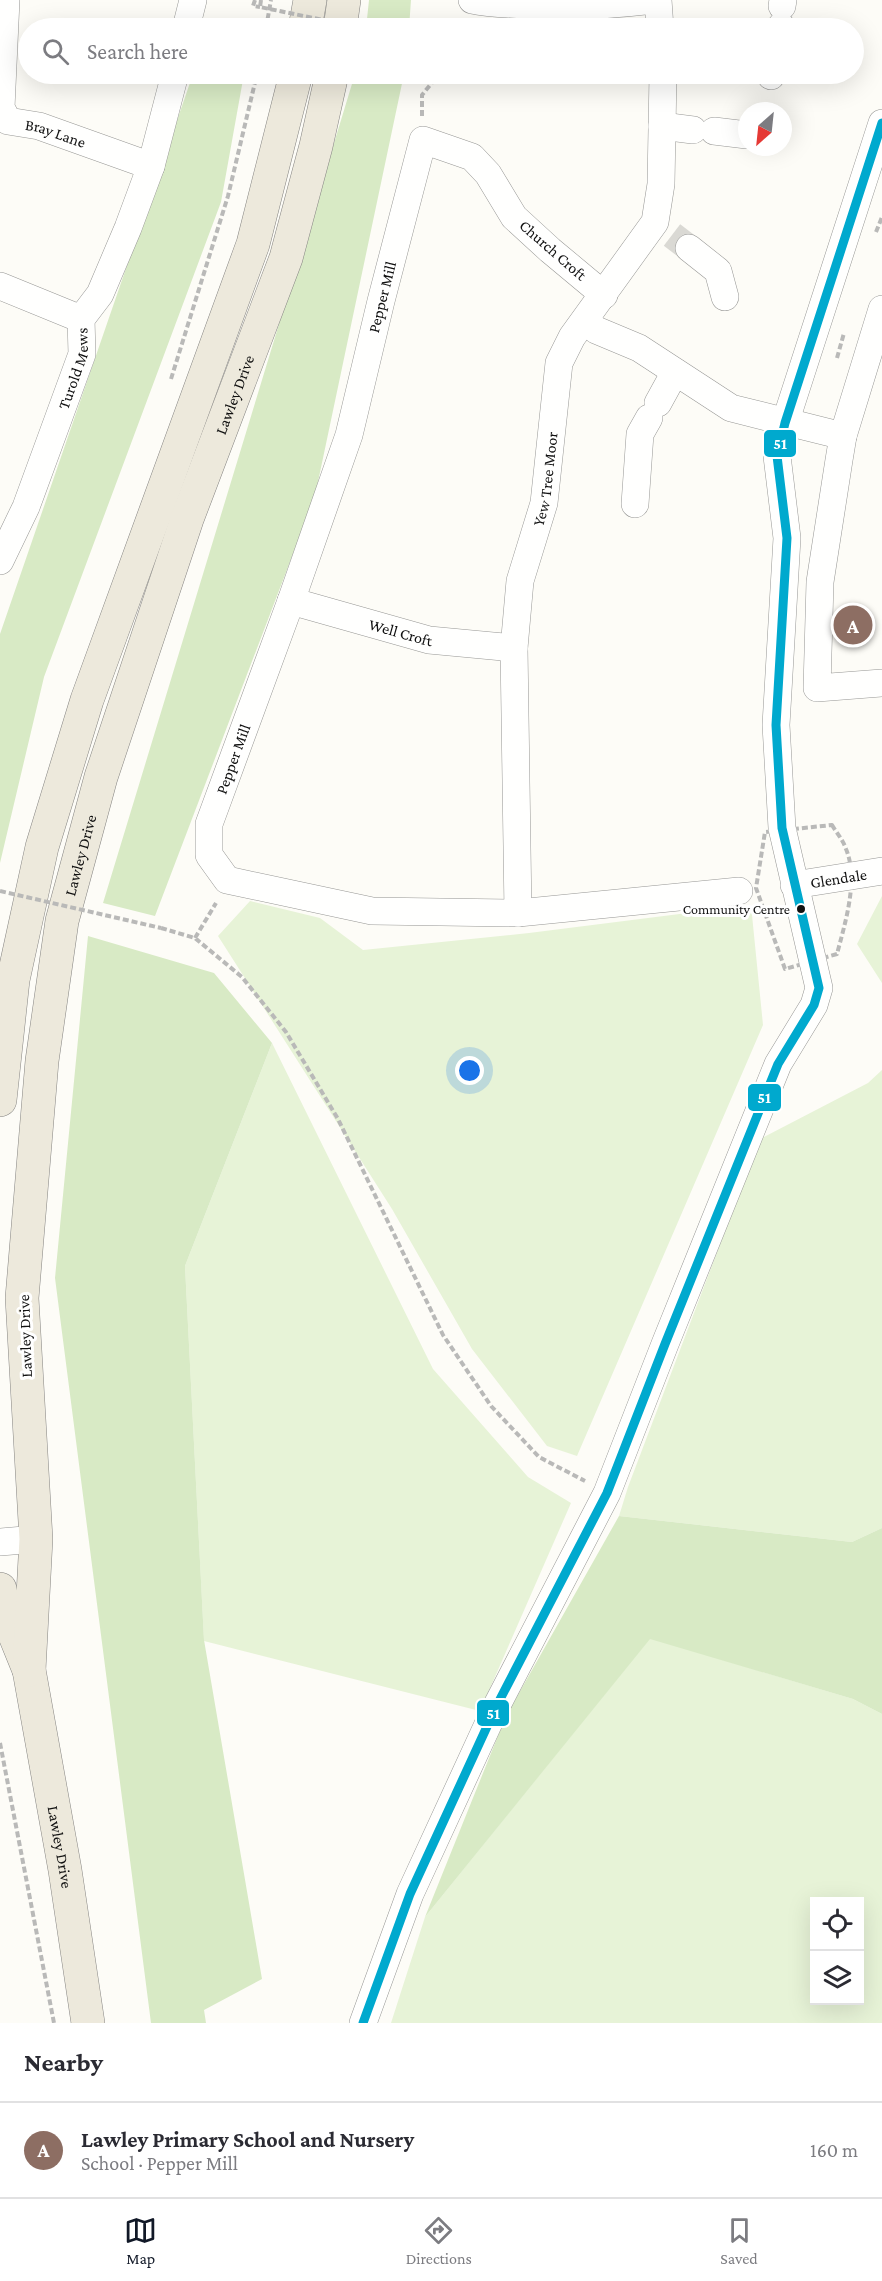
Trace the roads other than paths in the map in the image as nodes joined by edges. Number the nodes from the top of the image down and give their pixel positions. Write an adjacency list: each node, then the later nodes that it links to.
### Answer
1 (6, 0): 19 (street, Bray Lane)
2 (193, 0): 7 (street)
3 (309, 0): 8 (main road)
4 (344, 0): 9 (main road)
5 (472, 0): 6 (street)
6 (656, 0): 10 (street)
7 (188, 18)
8 (306, 18)
9 (341, 18)
10 (659, 18)
11 (172, 84): 19 (street, Turold Mews)
12 (294, 84): 41 (main road, Lawley Drive)
13 (330, 84): 42 (main road, Lawley Drive)
14 (663, 84): 16 (street, Yew Tree Moor)
15 (882, 123): 28 (street)
16 (662, 126): 17 (street); 20 (street, Yew Tree Moor)
17 (738, 134)
18 (423, 140): 22 (street, Church Croft); 34 (street, Pepper Mill)
19 (151, 166): 25 (street, Turold Mews)
20 (672, 235): 22 (street, Yew Tree Moor); 23 (street)
21 (0, 286): 25 (street)
22 (604, 295): 26 (street, Yew Tree Moor)
23 (725, 297)
24 (882, 309): 29 (street)
25 (81, 319): 31 (street, Turold Mews)
26 (585, 320): 27 (street); 35 (street, Yew Tree Moor)
27 (675, 372): 28 (street); 30 (street)
28 (786, 423): 29 (street); 33 (street)
29 (843, 436): 32 (street)
30 (635, 504)
31 (0, 561)
32 (820, 582): 33 (street); 36 (street)
33 (784, 584): 38 (street)
34 (291, 601): 35 (street, Well Croft); 40 (street, Pepper Mill)
35 (514, 648): 40 (street, Yew Tree Moor)
36 (882, 683)
37 (882, 871): 38 (street, Glendale)
38 (794, 885): 47 (street)
39 (739, 891): 40 (street)
40 (518, 913)
41 (0, 1100)
42 (36, 1539): 43 (street); 45 (main road, Lawley Drive)
43 (0, 1542)
44 (0, 1589): 45 (main road, Lawley Drive)
45 (28, 1670): 46 (main road, Lawley Drive)
46 (88, 2023)
47 (363, 2023)

